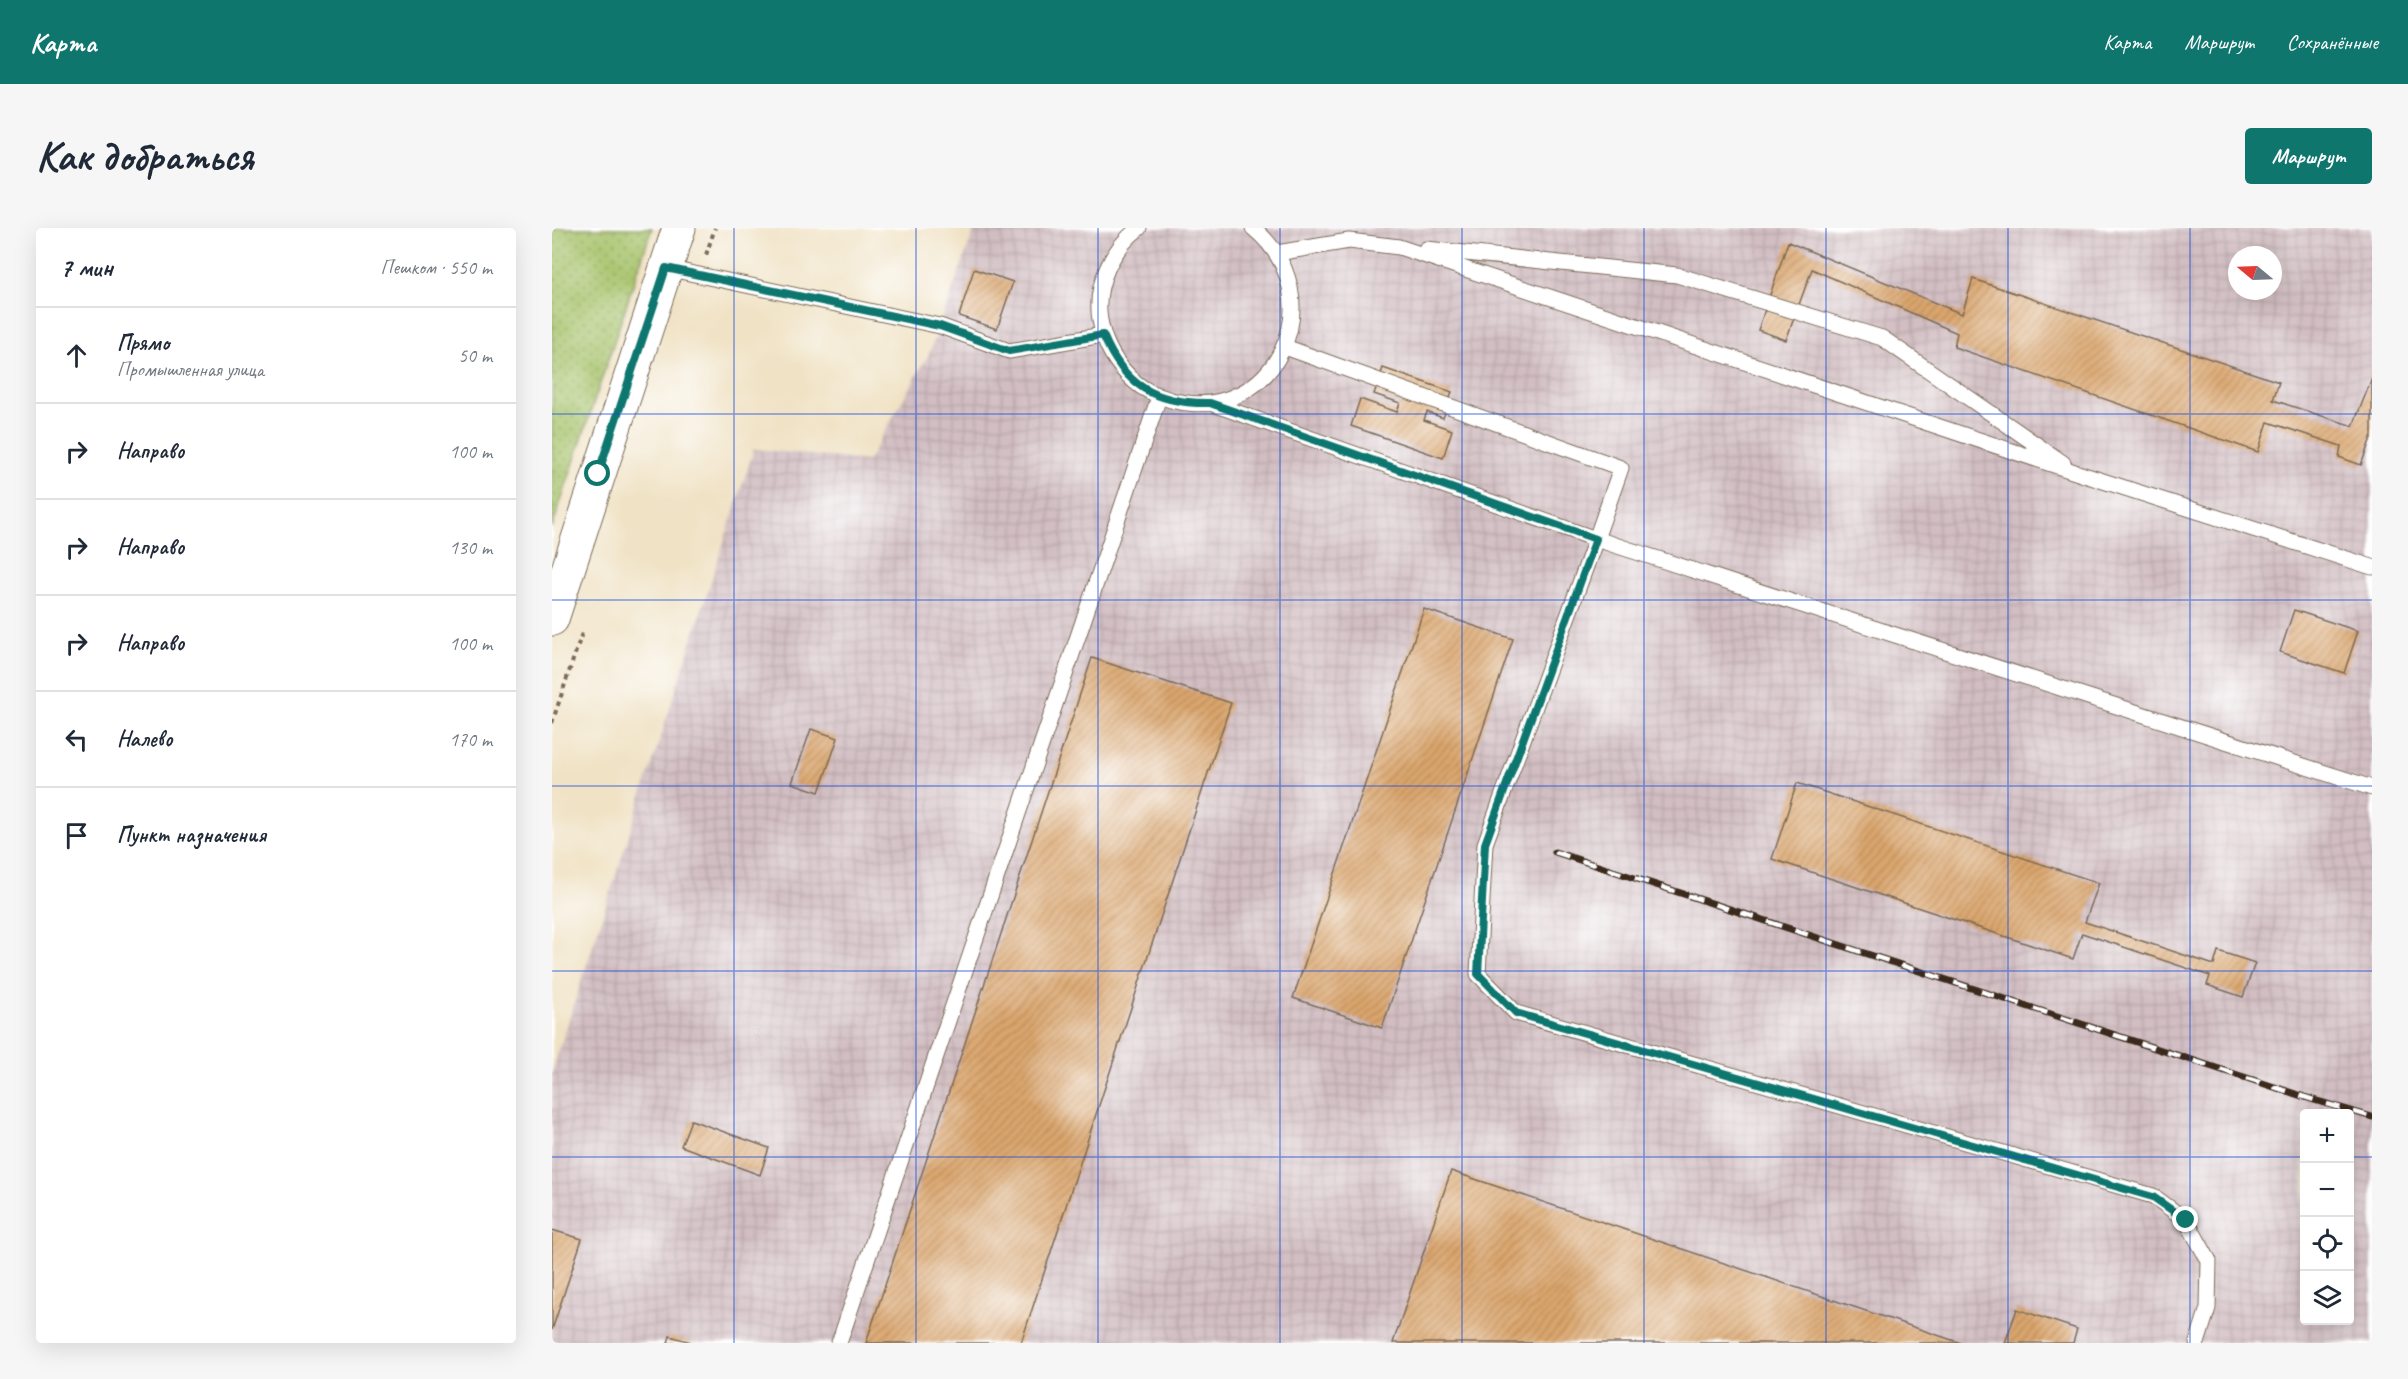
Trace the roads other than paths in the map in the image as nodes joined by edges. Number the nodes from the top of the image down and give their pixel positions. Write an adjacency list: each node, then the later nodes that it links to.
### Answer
1 (680, 228): 6 (street)
2 (1139, 228): 7 (lane)
3 (1253, 228): 5 (lane)
4 (1399, 247): 5 (lane); 11 (lane); 11 (lane)
5 (1277, 253): 8 (lane)
6 (666, 268): 7 (lane); 14 (street)
7 (1103, 335): 9 (lane)
8 (1285, 347): 10 (lane); 12 (lane)
9 (1159, 397): 10 (lane); 16 (lane)
10 (1210, 403): 12 (lane)
11 (2078, 473): 13 (lane)
12 (1596, 539): 15 (lane); 17 (lane)
13 (2372, 567)
14 (552, 620)
15 (2372, 788)
16 (839, 1343)
17 (2196, 1343)

